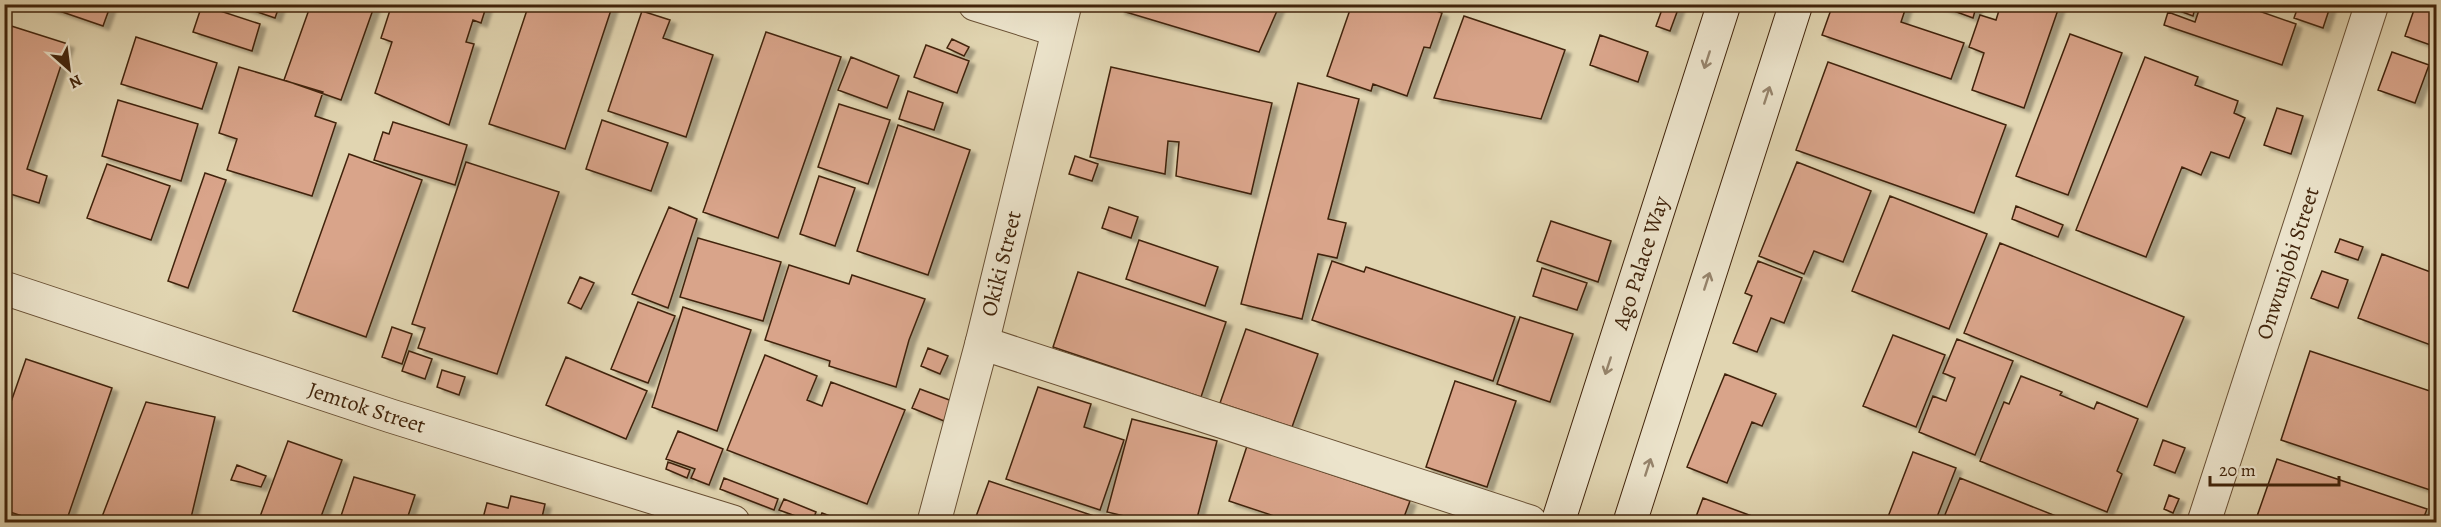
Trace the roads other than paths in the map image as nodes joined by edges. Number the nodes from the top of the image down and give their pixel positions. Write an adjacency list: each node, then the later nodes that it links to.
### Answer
1 (975, 4): 5 (street)
2 (1724, 4): 11 (street, Ago Palace Way, one-way to 11)
3 (1796, 4): 12 (street, one-way to 3)
4 (2372, 4): 13 (street, Onwunjobi Street)
5 (1062, 17): 7 (street, Okiki Street)
6 (4, 288): 8 (street, Jemtok Street)
7 (982, 342): 9 (street, Okiki Street); 10 (street)
8 (733, 522)
9 (934, 522)
10 (1530, 522)
11 (1558, 522)
12 (1630, 522)
13 (2204, 522)

